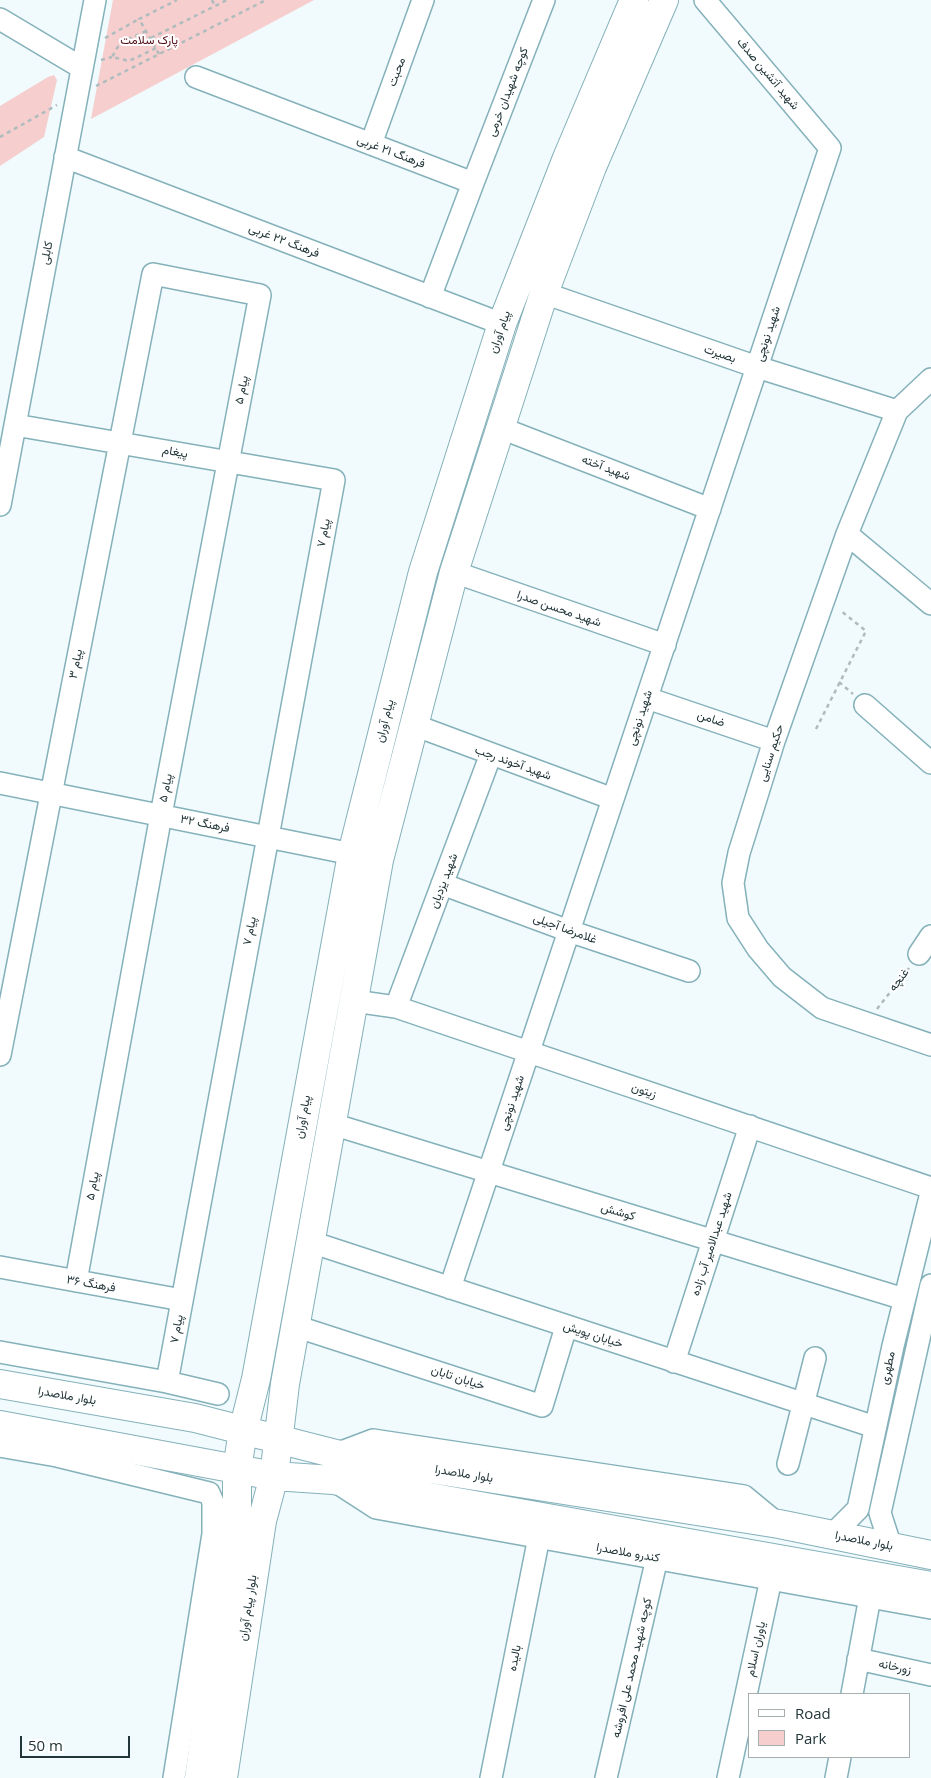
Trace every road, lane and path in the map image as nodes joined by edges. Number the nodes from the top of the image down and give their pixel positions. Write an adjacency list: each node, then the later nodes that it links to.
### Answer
1 (95, 0): 17 (street, کابلی)
2 (177, 0): 14 (path)
3 (212, 0): 12 (path)
4 (227, 0): 12 (path)
5 (266, 0): 11 (path)
6 (423, 0): 24 (street, محبت)
7 (544, 0): 27 (street, کوچه شهیدان خرمی)
8 (634, 0): 31 (main road, پیام آوران)
9 (664, 0): 29 (main road)
10 (705, 0): 25 (street, شهید آتشین صدف)
11 (262, 1): 19 (path)
12 (215, 6): 16 (path)
13 (0, 19): 20 (street)
14 (139, 20): 15 (path); 17 (path)
15 (146, 31): 16 (path); 18 (path)
16 (151, 38): 18 (path)
17 (86, 46): 20 (street, کابلی)
18 (156, 48): 19 (path)
19 (159, 54): 22 (path)
20 (82, 68): 22 (street, کابلی)
21 (196, 77): 24 (street, فرهنگ ۲۱ غربی)
22 (77, 96): 23 (path); 26 (street, کابلی)
23 (0, 137)
24 (371, 144): 27 (street, فرهنگ ۲۱ غربی)
25 (830, 148): 32 (street, شهید نونچی)
26 (65, 157): 30 (street, فرهنگ ۲۲ غربی); 35 (street, کابلی)
27 (473, 184): 30 (street)
28 (153, 274): 37 (street, پیام ۳); 38 (street, پیام ۵)
29 (544, 293): 32 (street, بصیرت); 36 (main road)
30 (430, 297): 31 (street, فرهنگ ۲۲ غربی)
31 (502, 324): 40 (main road, پیام آوران)
32 (757, 367): 34 (street, بصیرت); 43 (street, شهید نونچی)
33 (931, 379): 34 (street, حکیم سنایی)
34 (897, 411): 44 (street, حکیم سنایی)
35 (15, 425): 37 (street, پیغام); 41 (street, کابلی)
36 (501, 428): 42 (main road); 43 (street, شهید آخته)
37 (120, 443): 38 (street, پیغام); 57 (street, پیام ۳)
38 (228, 461): 39 (street, پیغام); 59 (street, پیام ۵)
39 (334, 480): 60 (street, پیام ۷)
40 (448, 496): 42 (main road); 61 (main road, پیام آوران)
41 (0, 505)
42 (476, 505): 45 (main road)
43 (710, 509): 48 (street, شهید نونچی)
44 (846, 534): 46 (street, حکیم سنایی); 47 (street)
45 (454, 572): 48 (street, شهید محسن صدرا); 51 (main road)
46 (824, 598): 52 (path); 53 (street, حکیم سنایی)
47 (931, 604)
48 (665, 645): 49 (street, شهید نونچی)
49 (647, 698): 53 (street, ضامن); 58 (street, شهید نونچی)
50 (865, 705): 55 (street)
51 (414, 725): 54 (street, شهید آخوند رجب); 68 (main road)
52 (816, 729)
53 (774, 741): 70 (street, حکیم سنایی)
54 (491, 754): 58 (street, شهید آخوند رجب); 62 (street, شهید یزدیان)
55 (931, 763)
56 (0, 783): 57 (street, فرهنگ ۳۲)
57 (51, 793): 59 (street, فرهنگ ۳۲); 67 (street, پیام ۳)
58 (613, 799): 63 (street, شهید نونچی)
59 (160, 815): 60 (street, فرهنگ ۳۲); 82 (street, پیام ۵)
60 (268, 837): 61 (street, فرهنگ ۳۲); 86 (street, پیام ۷)
61 (352, 854): 93 (main road, پیام آوران)
62 (442, 884): 63 (street, غلامرضا آجیلی); 69 (street, شهید یزدیان)
63 (569, 931): 66 (street, غلامرضا آجیلی); 72 (street, شهید نونچی)
64 (931, 936): 65 (street)
65 (919, 954): 70 (path, غنچه)
66 (689, 971)
67 (8, 973): 73 (street, پیام ۳)
68 (354, 1001): 69 (street, زیتون); 74 (main road)
69 (396, 1007): 72 (street, زیتون)
70 (866, 1024): 71 (street, حکیم سنایی)
71 (931, 1045)
72 (529, 1052): 75 (street, زیتون); 76 (street, شهید نونچی)
73 (0, 1055)
74 (332, 1124): 76 (street, کوشش); 80 (main road)
75 (750, 1126): 77 (street, زیتون); 79 (street, شهید عبدالامیر آب زاده)
76 (489, 1172): 79 (street, کوشش); 84 (street, شهید نونچی)
77 (931, 1188)
78 (931, 1193): 85 (street, مطهری)
79 (713, 1241): 85 (street, کوشش); 91 (street, شهید عبدالامیر آب زاده)
80 (310, 1242): 84 (street, خیابان پویش); 87 (main road)
81 (0, 1267): 82 (street, فرهنگ ۳۶)
82 (76, 1281): 86 (street, فرهنگ ۳۶)
83 (931, 1285): 114 (street, مطهری)
84 (450, 1288): 88 (street, خیابان پویش)
85 (904, 1299): 102 (street, مطهری)
86 (182, 1300): 94 (street, پیام ۷)
87 (295, 1326): 88 (street, خیابان تابان); 96 (main road)
88 (566, 1326): 91 (street, خیابان پویش)
89 (0, 1352): 92 (street)
90 (815, 1358): 99 (street)
91 (674, 1362): 99 (street, خیابان پویش)
92 (81, 1367): 94 (street); 98 (street)
93 (256, 1379): 96 (main road); 103 (main road, پیام آوران)
94 (168, 1382): 97 (street)
95 (0, 1384): 98 (main road, بلوار ملاصدرا)
96 (285, 1384): 104 (main road)
97 (218, 1394)
98 (77, 1397): 100 (main road, بلوار ملاصدرا)
99 (803, 1405): 102 (street, خیابان پویش); 109 (street)
100 (195, 1418): 103 (main road, بلوار ملاصدرا); 108 (main road)
101 (0, 1425): 105 (main road, بلوار ملاصدرا)
102 (875, 1427): 113 (street, مطهری)
103 (243, 1431): 104 (main road, بلوار ملاصدرا); 111 (main road, پیام آوران)
104 (280, 1438): 110 (main road, بلوار ملاصدرا); 112 (main road, بلوار پیام آوران)
105 (102, 1443): 107 (street); 108 (main road, بلوار ملاصدرا)
106 (0, 1446): 107 (street)
107 (57, 1456): 129 (street)
108 (188, 1459): 111 (main road, بلوار ملاصدرا)
109 (788, 1464)
110 (335, 1467): 112 (main road, بلوار ملاصدرا); 116 (main road, بلوار ملاصدرا); 117 (street, کندرو ملاصدرا); 122 (main road, بلوار ملاصدرا)
111 (237, 1469): 112 (main road, بلوار ملاصدرا); 115 (main road, بلوار پیام آوران)
112 (274, 1476): 115 (main road, بلوار پیام آوران)
113 (858, 1509): 114 (street); 116 (street)
114 (880, 1514): 118 (street)
115 (249, 1518): 130 (main road, بلوار پیام آوران); 131 (main road, بلوار پیام آوران)
116 (832, 1535): 118 (main road, بلوار ملاصدرا)
117 (539, 1537): 120 (street, کندرو ملاصدرا); 132 (street, بالیده)
118 (891, 1547): 119 (main road, بلوار ملاصدرا)
119 (931, 1555)
120 (657, 1558): 121 (street, کندرو ملاصدرا); 133 (street, کوچه شهید محمد علی افروشه)
121 (771, 1579): 123 (street, کندرو ملاصدرا); 134 (street, یاوران اسلام)
122 (931, 1586)
123 (870, 1597): 124 (street, کندرو ملاصدرا); 125 (street)
124 (931, 1608)
125 (858, 1659): 126 (street, زورخانه); 127 (street)
126 (931, 1676)
127 (852, 1693)
128 (840, 1758): 135 (street)
129 (174, 1778)
130 (199, 1778)
131 (223, 1778)
132 (491, 1778)
133 (606, 1778)
134 (728, 1778)
135 (836, 1778)

